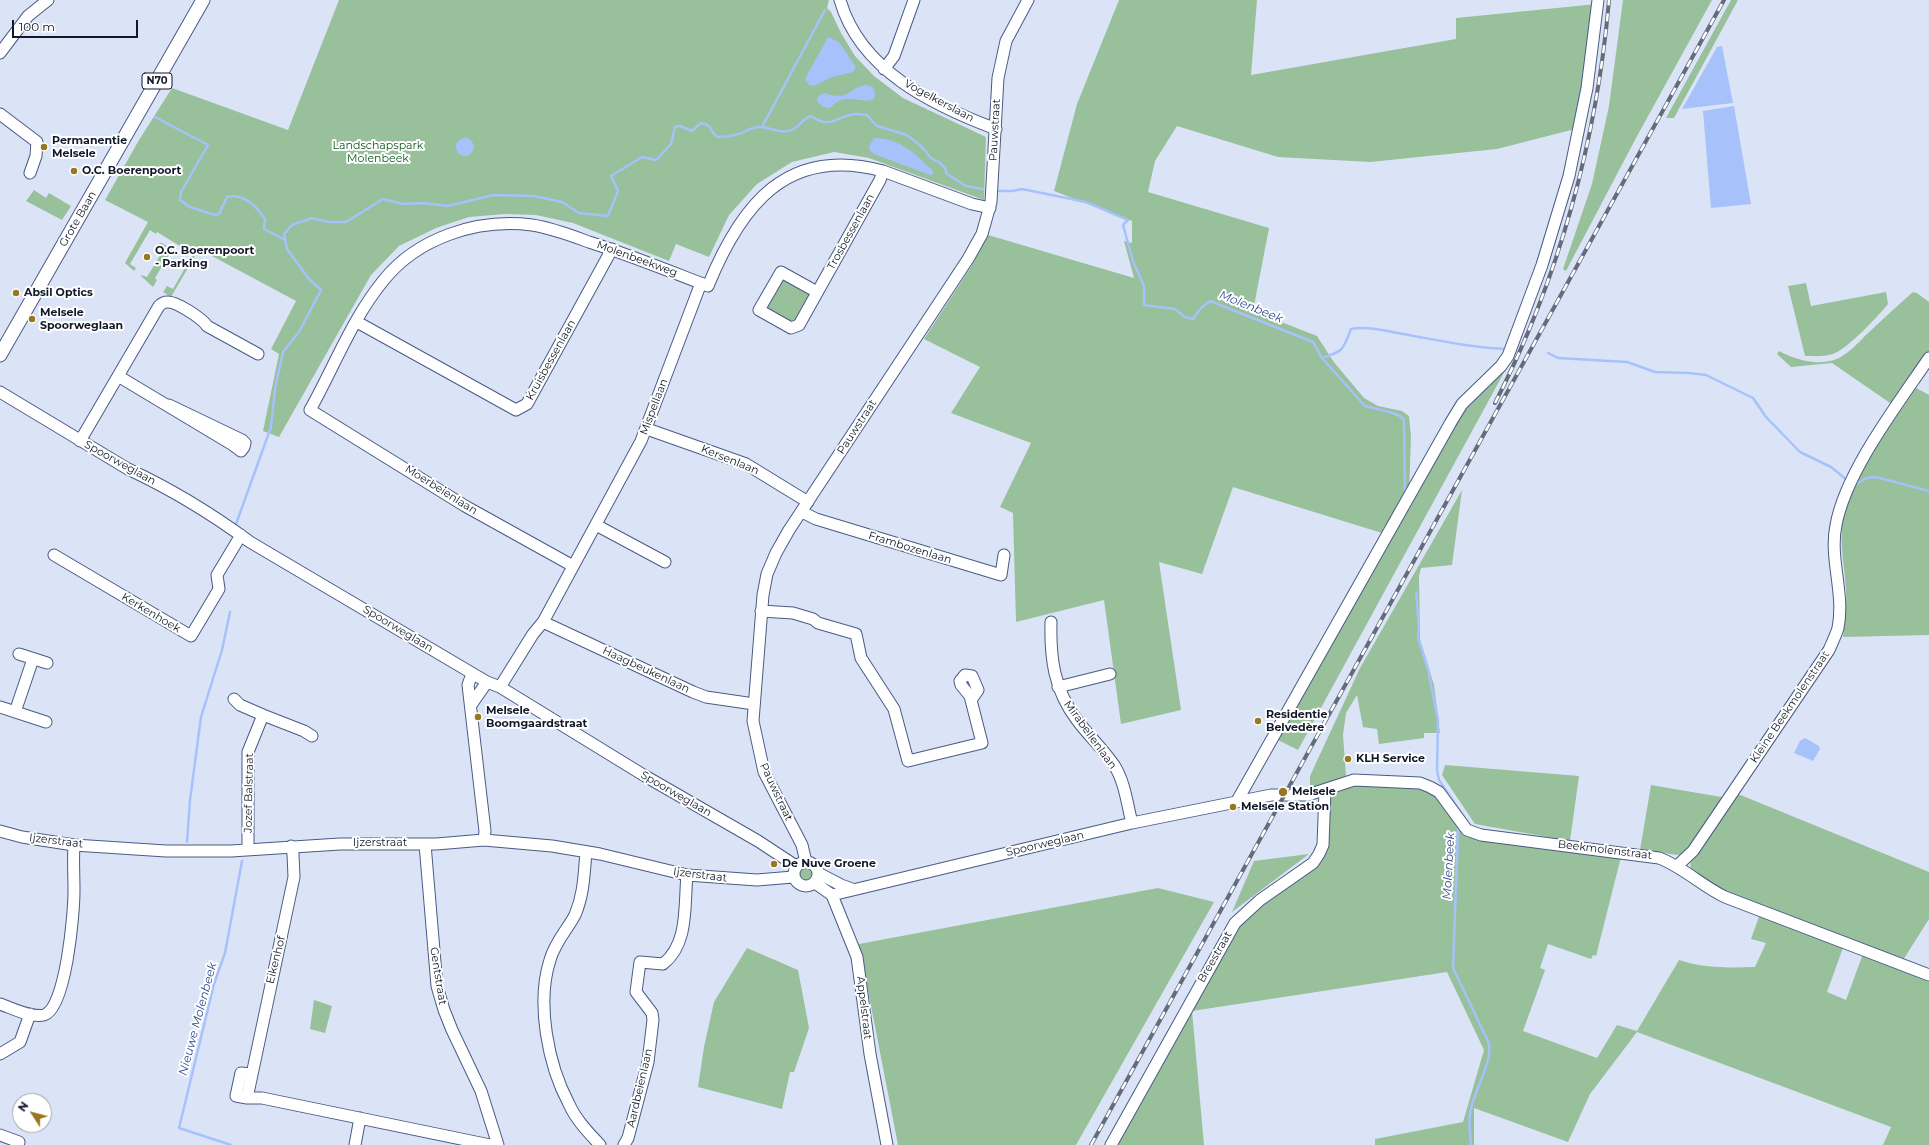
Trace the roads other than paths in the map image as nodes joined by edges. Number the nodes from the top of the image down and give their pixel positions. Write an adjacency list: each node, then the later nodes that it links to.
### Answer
1 (48, 0): 7 (street)
2 (203, 0): 19 (main road, Grote Baan / N70)
3 (840, 0): 8 (street, Vogelkerslaan)
4 (914, 0): 8 (street)
5 (1028, 0): 10 (street, Pauwstraat)
6 (1598, 0): 57 (street)
7 (0, 53)
8 (884, 69): 10 (street, Vogelkerslaan)
9 (0, 114): 12 (street)
10 (996, 128): 13 (street, Pauwstraat)
11 (883, 171): 13 (street); 15 (street); 16 (street, Trosbessenlaan)
12 (30, 173)
13 (990, 208): 27 (street, Pauwstraat)
14 (612, 249): 15 (street, Molenbeekweg); 17 (street, Molenbeekweg); 17 (street, Kruisbessenlaan)
15 (701, 283): 25 (street, Mispellaan)
16 (817, 292): 16 (street, Trosbessenlaan)
17 (356, 322): 24 (street, Molenbeekweg)
18 (258, 354): 21 (street)
19 (0, 355)
20 (1929, 358): 68 (street, Kleine Beekmolenstraat)
21 (118, 376): 23 (street); 26 (street)
22 (0, 392): 26 (street, Spoorweglaan)
23 (169, 406): 23 (street)
24 (310, 410): 34 (street, Moerbeienlaan)
25 (647, 429): 27 (street, Kersenlaan); 29 (street, Mispellaan)
26 (80, 441): 30 (street, Spoorweglaan)
27 (808, 502): 28 (street, Pauwstraat)
28 (802, 512): 32 (street, Frambozenlaan); 35 (street, Pauwstraat)
29 (596, 525): 33 (street); 34 (street, Mispellaan)
30 (241, 536): 31 (street, Kerkenhoek); 41 (street, Spoorweglaan)
31 (54, 555)
32 (1004, 555)
33 (665, 562)
34 (573, 566): 36 (street, Mispellaan)
35 (761, 611): 47 (street); 48 (street, Pauwstraat)
36 (543, 622): 44 (street, Mispellaan); 48 (street, Haagbeukenlaan)
37 (1051, 622): 45 (street, Mirabellenlaan)
38 (19, 654): 39 (street)
39 (33, 659): 40 (street); 51 (street)
40 (47, 664)
41 (472, 674): 43 (street, Spoorweglaan); 49 (street)
42 (1110, 674): 45 (street)
43 (486, 682): 44 (street, Spoorweglaan); 49 (street)
44 (500, 687): 67 (street, Spoorweglaan)
45 (1058, 687): 58 (street, Mirabellenlaan)
46 (234, 699): 52 (street)
47 (971, 700)
48 (754, 704): 66 (street, Pauwstraat)
49 (471, 705): 60 (street)
50 (0, 707): 51 (street)
51 (15, 712): 53 (street)
52 (263, 715): 54 (street); 64 (street, Jozef Balstraat)
53 (46, 722)
54 (312, 736)
55 (1325, 790): 56 (street, Beekmolenstraat); 68 (street, Beekmolenstraat); 88 (street, Breestraat)
56 (1279, 795): 57 (street, Spoorweglaan)
57 (1237, 801): 58 (street, Spoorweglaan)
58 (1132, 823): 72 (street, Spoorweglaan)
59 (0, 831): 62 (street, Ijzerstraat)
60 (484, 840): 61 (street, Ijzerstraat); 65 (street, Ijzerstraat)
61 (425, 844): 63 (street, Ijzerstraat); 79 (street, Gentstraat)
62 (74, 845): 64 (street, Ijzerstraat); 76 (street)
63 (291, 846): 64 (street, Ijzerstraat); 78 (street, Eikenhof)
64 (248, 850)
65 (586, 852): 69 (street, Ijzerstraat); 85 (street)
66 (806, 862): 67 (street); 71 (street)
67 (796, 866): 70 (street)
68 (1677, 866): 74 (street, Beekmolenstraat)
69 (688, 876): 70 (street, Ijzerstraat); 86 (street, Aardbeienlaan)
70 (793, 877): 71 (street)
71 (816, 878): 72 (street); 73 (street)
72 (852, 889): 73 (street, Spoorweglaan)
73 (832, 895): 87 (street, Appelstraat)
74 (1929, 975)
75 (0, 1004): 76 (street)
76 (30, 1014): 77 (street)
77 (0, 1054)
78 (360, 1118): 81 (street, Eikenhof); 84 (street)
79 (494, 1131): 81 (street); 83 (street, Gentstraat)
80 (0, 1135): 82 (street)
81 (472, 1140): 83 (street, Eikenhof)
82 (18, 1142)
83 (498, 1144)
84 (355, 1145)
85 (600, 1145)
86 (624, 1145)
87 (887, 1145)
88 (1111, 1145)

